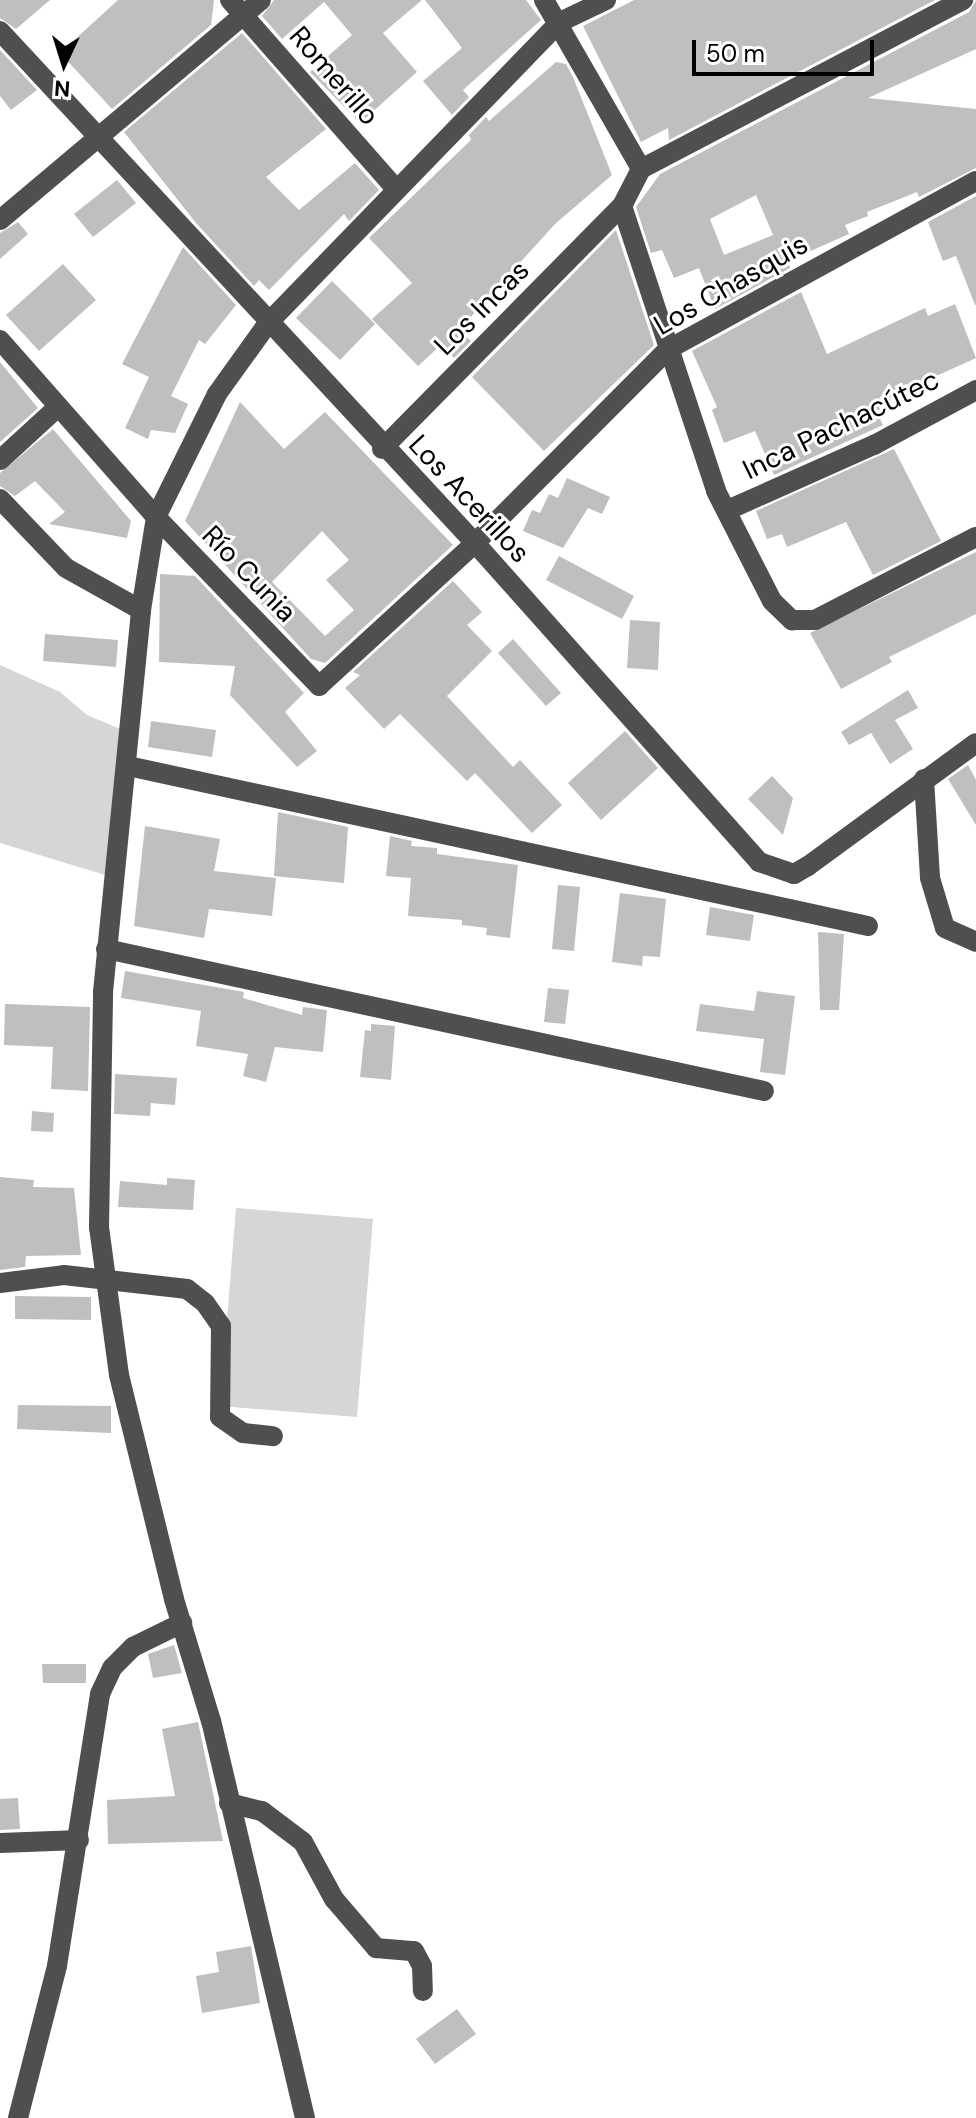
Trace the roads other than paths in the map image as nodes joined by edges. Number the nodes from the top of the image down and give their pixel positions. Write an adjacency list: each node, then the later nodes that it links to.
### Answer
1 (230, 0): 6 (street, Romerillo)
2 (261, 0): 6 (street)
3 (544, 0): 7 (street)
4 (606, 0): 7 (street)
5 (963, 0): 10 (street)
6 (244, 16): 9 (street); 12 (street, Romerillo)
7 (560, 22): 10 (street); 12 (street)
8 (0, 31): 9 (street, Los Acerillos)
9 (97, 138): 14 (street); 15 (street, Los Acerillos)
10 (641, 169): 13 (street, Los Incas)
11 (976, 181): 17 (street, Los Chasquis)
12 (396, 189): 15 (street)
13 (622, 206): 17 (street); 20 (street, Los Incas)
14 (0, 220)
15 (268, 323): 20 (street, Los Acerillos); 24 (street)
16 (0, 340): 19 (street, Río Cunia)
17 (667, 350): 23 (street); 26 (street, Los Chasquis)
18 (976, 390): 23 (street, Inca Pachacútec)
19 (58, 407): 21 (street); 24 (street, Río Cunia)
20 (382, 449): 26 (street, Los Acerillos)
21 (0, 460)
22 (0, 499): 27 (street)
23 (730, 509): 25 (street)
24 (156, 517): 26 (street, Río Cunia); 27 (street)
25 (976, 537)
26 (475, 543): 30 (street, Los Acerillos)
27 (141, 610): 29 (street)
28 (976, 743): 30 (street)
29 (128, 766): 31 (street); 33 (street)
30 (924, 779): 32 (street)
31 (868, 926)
32 (976, 942)
33 (106, 949): 34 (street); 35 (street)
34 (764, 1091)
35 (110, 1280): 36 (street); 37 (street); 38 (street)
36 (0, 1283)
37 (273, 1436)
38 (182, 1623): 39 (street); 40 (street)
39 (229, 1803): 42 (street); 44 (street)
40 (79, 1840): 41 (street); 43 (street)
41 (0, 1843)
42 (423, 1991)
43 (18, 2118)
44 (305, 2118)

